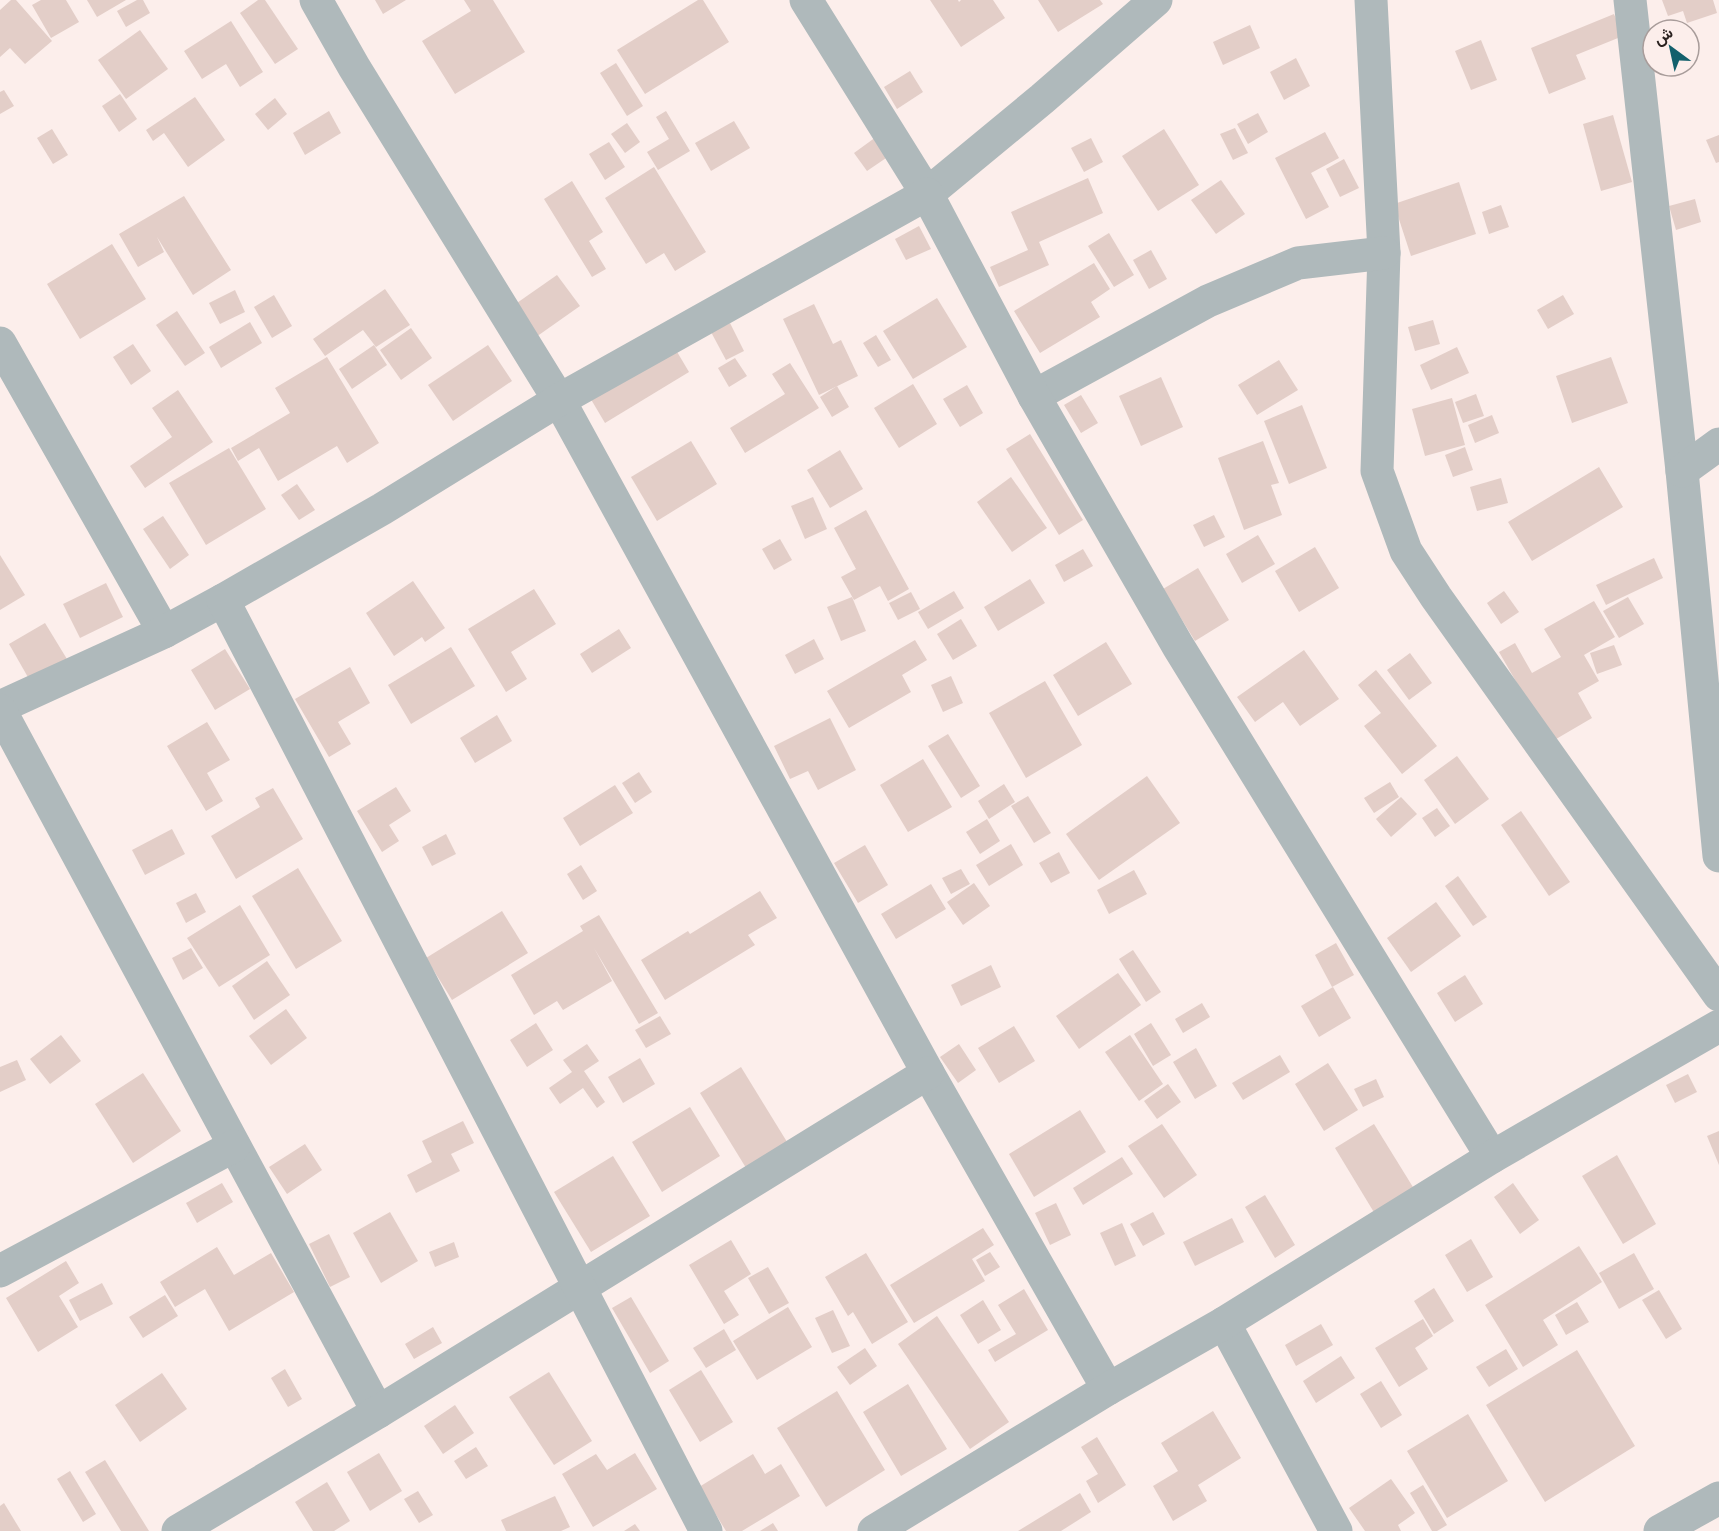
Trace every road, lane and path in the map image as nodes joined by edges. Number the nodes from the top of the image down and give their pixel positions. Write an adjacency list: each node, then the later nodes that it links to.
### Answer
1 (316, 0): 10 (street)
2 (806, 0): 6 (street)
3 (1156, 0): 6 (street)
4 (1371, 0): 7 (street)
5 (1630, 0): 12 (street)
6 (927, 195): 9 (street); 10 (street)
7 (1384, 253): 9 (street); 17 (street)
8 (0, 343): 14 (street)
9 (1034, 396): 21 (street)
10 (559, 400): 13 (street); 19 (street)
11 (1719, 444): 12 (street)
12 (1682, 471): 16 (street)
13 (223, 600): 14 (street); 23 (street)
14 (164, 632): 15 (street)
15 (0, 708): 20 (street)
16 (1719, 856)
17 (1719, 995)
18 (1719, 1026): 21 (street)
19 (928, 1073): 23 (street); 25 (street)
20 (234, 1146): 22 (street); 26 (street)
21 (1492, 1156): 24 (street)
22 (0, 1270)
23 (580, 1288): 26 (street); 29 (street)
24 (1224, 1323): 25 (street); 31 (street)
25 (1108, 1389): 30 (street)
26 (378, 1412): 28 (street)
27 (1719, 1498): 32 (street)
28 (178, 1531)
29 (706, 1531)
30 (874, 1531)
31 (1336, 1531)
32 (1659, 1531)

